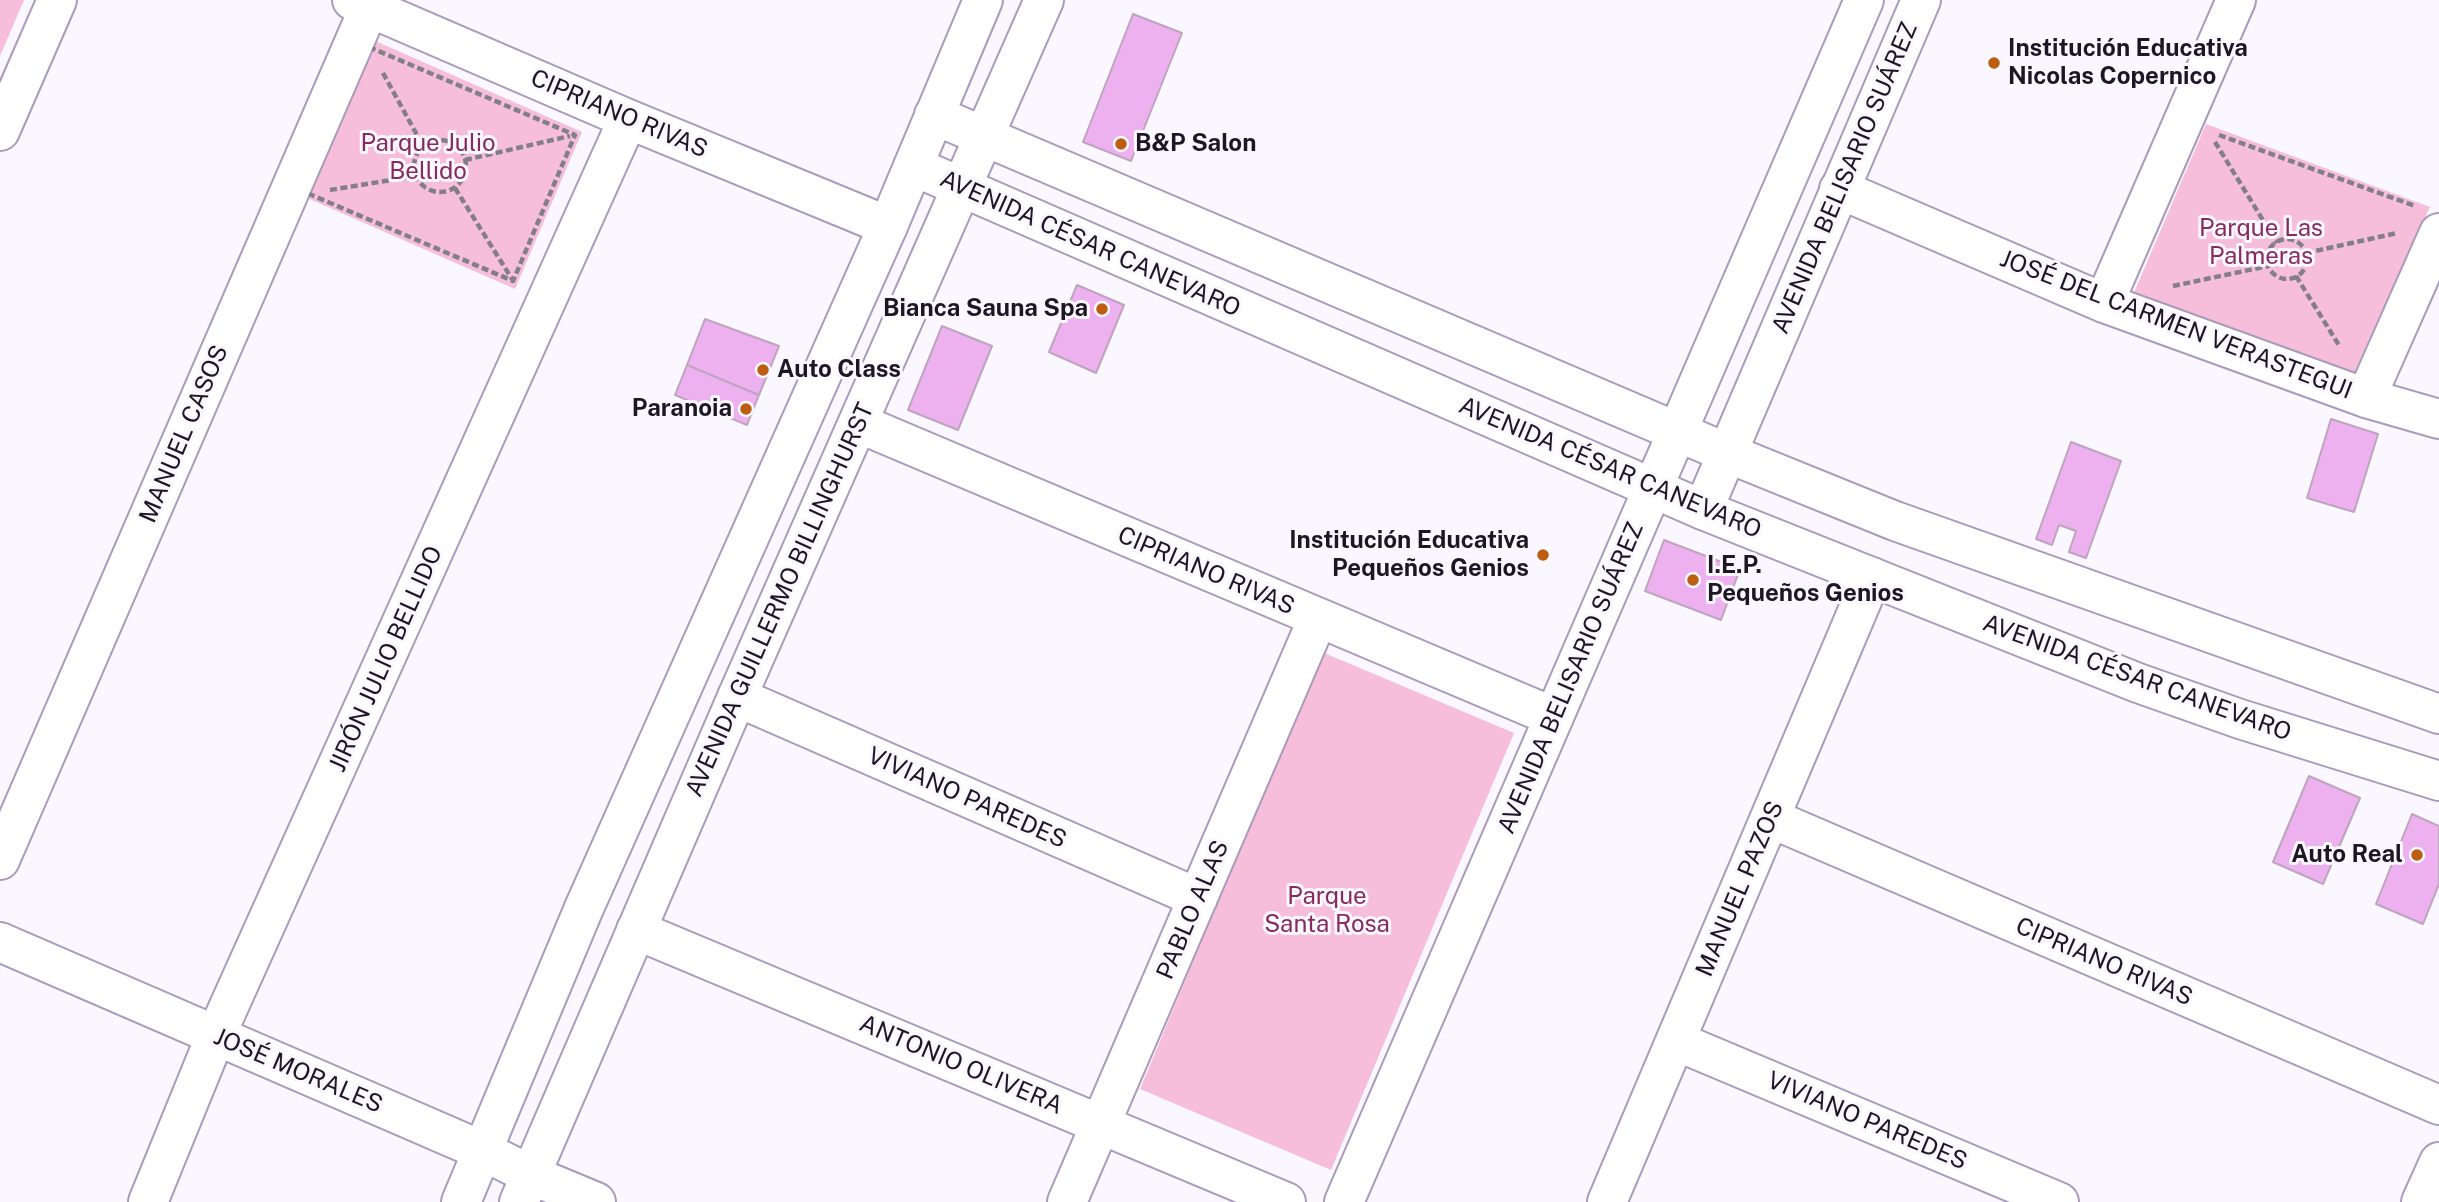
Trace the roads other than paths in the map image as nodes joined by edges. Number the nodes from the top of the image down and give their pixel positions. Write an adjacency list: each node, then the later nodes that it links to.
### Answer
1 (57, 0): 10 (street)
2 (982, 0): 8 (street)
3 (1044, 0): 11 (street, AVENIDA GUILLERMO BILLINGHURST)
4 (1864, 0): 21 (street, AVENIDA BELISARIO SUÁREZ)
5 (1921, 0): 14 (street, AVENIDA BELISARIO SUÁREZ)
6 (2236, 0): 17 (street)
7 (361, 4): 9 (street, CIPRIANO RIVAS); 32 (street, MANUEL CASOS)
8 (934, 115): 11 (street); 12 (street)
9 (628, 118): 16 (street, CIPRIANO RIVAS); 36 (street, JIRÓN JULIO BELLIDO)
10 (0, 131)
11 (984, 137): 13 (street, AVENIDA GUILLERMO BILLINGHURST); 21 (street)
12 (913, 166): 13 (street, AVENIDA CÉSAR CANEVARO); 16 (street)
13 (962, 188): 20 (street, AVENIDA GUILLERMO BILLINGHURST); 23 (street, AVENIDA CÉSAR CANEVARO)
14 (1839, 189): 17 (street, JOSÉ DEL CARMEN VERASTEGUI); 22 (street, AVENIDA BELISARIO SUÁREZ)
15 (2431, 221): 18 (street)
16 (888, 226): 40 (street)
17 (2104, 303): 18 (street, JOSÉ DEL CARMEN VERASTEGUI)
18 (2366, 398): 19 (street, JOSÉ DEL CARMEN VERASTEGUI)
19 (2439, 419)
20 (858, 423): 26 (street, CIPRIANO RIVAS); 27 (street, AVENIDA GUILLERMO BILLINGHURST)
21 (1676, 432): 22 (street); 23 (street, AVENIDA BELISARIO SUÁREZ)
22 (1727, 453): 24 (street, AVENIDA BELISARIO SUÁREZ); 28 (street)
23 (1653, 488): 24 (street, AVENIDA CÉSAR CANEVARO); 29 (street, AVENIDA BELISARIO SUÁREZ)
24 (1703, 510): 25 (street, AVENIDA CÉSAR CANEVARO)
25 (1872, 576): 30 (street, AVENIDA CÉSAR CANEVARO); 31 (street, MANUEL PAZOS)
26 (1318, 618): 29 (street, CIPRIANO RIVAS); 33 (street, PABLO ALAS)
27 (737, 697): 33 (street, VIVIANO PAREDES); 34 (street, AVENIDA GUILLERMO BILLINGHURST)
28 (2439, 713)
29 (1554, 717): 48 (street, AVENIDA BELISARIO SUÁREZ)
30 (2439, 781)
31 (1770, 818): 37 (street, MANUEL PAZOS); 38 (street, CIPRIANO RIVAS)
32 (0, 860)
33 (1198, 898): 39 (street, PABLO ALAS)
34 (636, 930): 39 (street, ANTONIO OLIVERA); 42 (street, AVENIDA GUILLERMO BILLINGHURST)
35 (0, 942): 36 (street, JOSÉ MORALES)
36 (216, 1035): 40 (street, JOSÉ MORALES); 43 (street, JIRÓN JULIO BELLIDO)
37 (1676, 1041): 49 (street, MANUEL PAZOS); 50 (street, VIVIANO PAREDES)
38 (2439, 1105)
39 (1100, 1124): 46 (street, PABLO ALAS); 47 (street, ANTONIO OLIVERA)
40 (483, 1150): 42 (street, JOSÉ MORALES); 44 (street)
41 (2439, 1162): 51 (street)
42 (525, 1189): 45 (street, JOSÉ MORALES)
43 (148, 1202)
44 (461, 1202)
45 (596, 1202)
46 (1067, 1202)
47 (1286, 1202)
48 (1344, 1202)
49 (1607, 1202)
50 (2059, 1202)
51 (2421, 1202)

